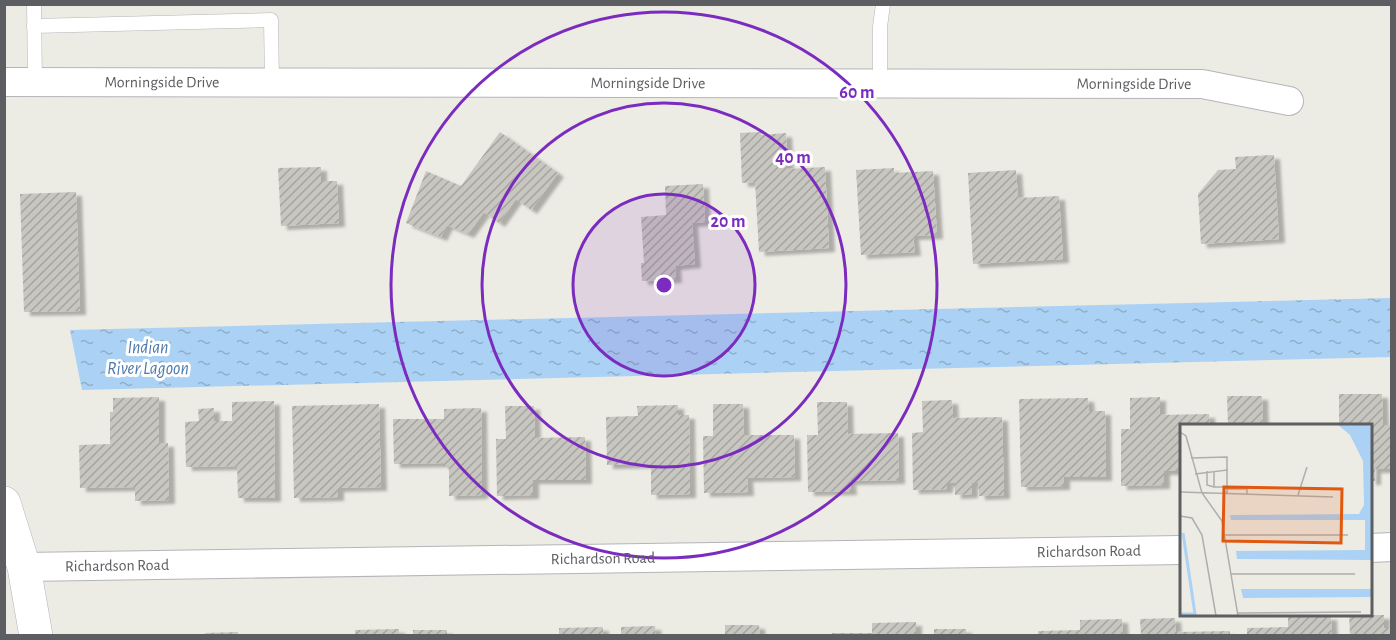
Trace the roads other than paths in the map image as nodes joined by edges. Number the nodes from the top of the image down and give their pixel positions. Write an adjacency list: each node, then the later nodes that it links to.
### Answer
1 (34, 4): 3 (lane)
2 (882, 4): 7 (lane)
3 (34, 26): 5 (lane); 6 (lane)
4 (4, 82): 5 (street, Morningside Drive)
5 (35, 82): 6 (street, Morningside Drive)
6 (272, 82): 7 (street, Morningside Drive)
7 (880, 83): 8 (street, Morningside Drive)
8 (1289, 101)
9 (4, 503): 13 (street)
10 (1392, 547): 11 (street)
11 (1372, 548)
12 (1180, 550): 13 (street, Richardson Road)
13 (24, 567): 14 (street)
14 (36, 636)

